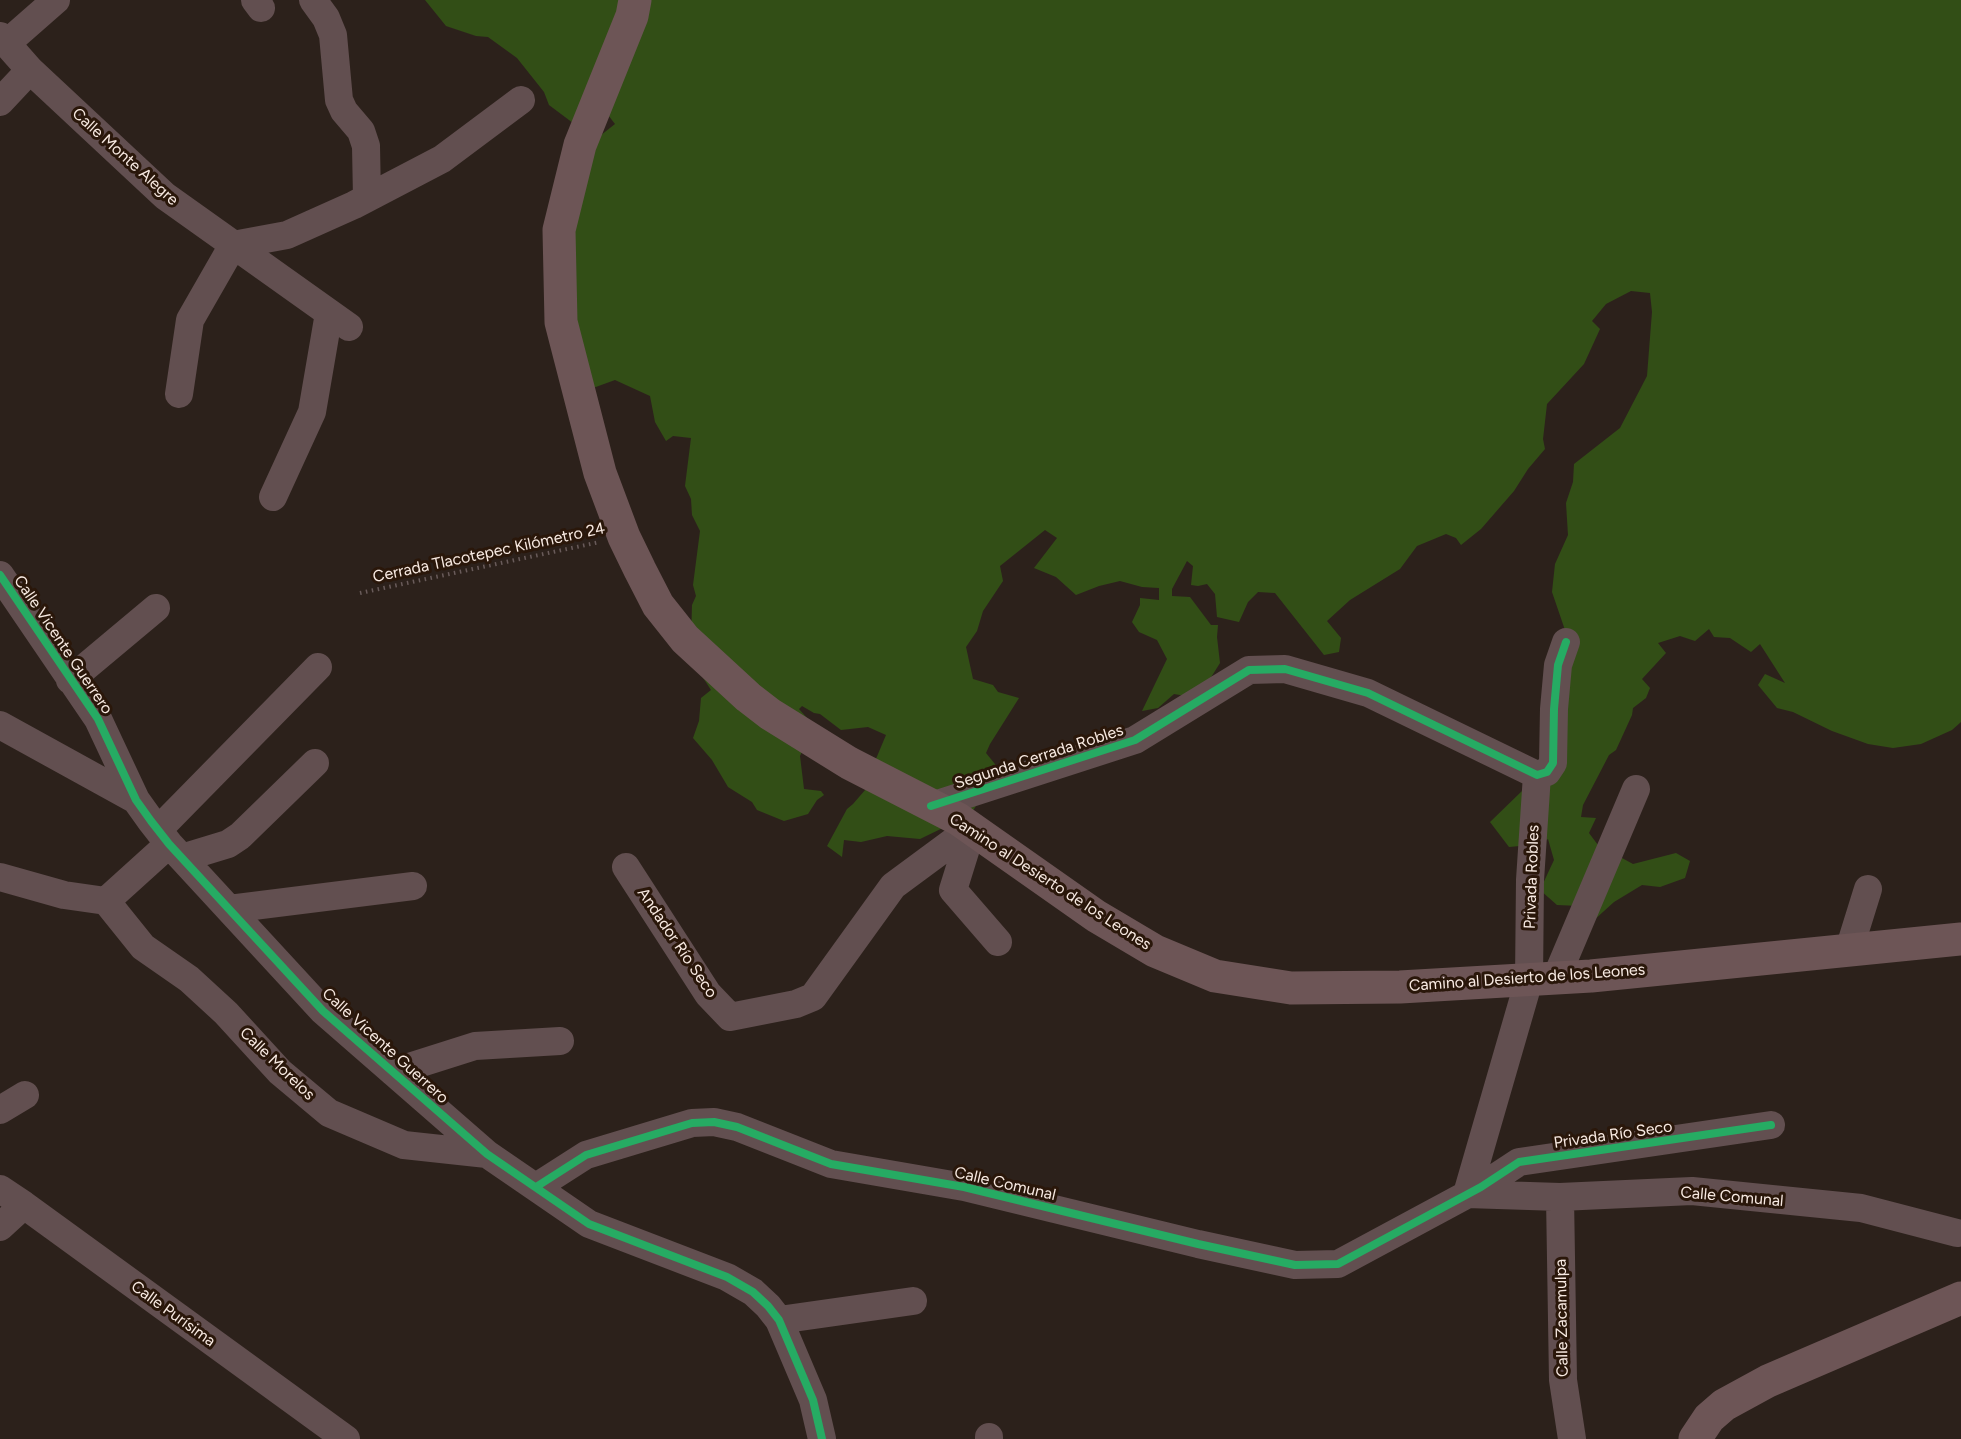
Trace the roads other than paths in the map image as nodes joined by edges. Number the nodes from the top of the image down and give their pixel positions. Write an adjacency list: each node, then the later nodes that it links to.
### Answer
1 (56, 0): 4 (street)
2 (313, 0): 8 (street)
3 (635, 0): 22 (main road, Camino al Desierto de los Leones)
4 (4, 40): 5 (street, Calle Monte Alegre)
5 (30, 70): 7 (street); 9 (street, Calle Monte Alegre)
6 (521, 100): 8 (street)
7 (0, 102)
8 (367, 198): 9 (street)
9 (233, 245): 10 (street); 11 (street, Calle Monte Alegre)
10 (179, 394)
11 (273, 497)
12 (0, 575): 16 (street, Calle Vicente Guerrero)
13 (156, 608): 16 (street)
14 (1562, 653): 19 (street, Privada Robles)
15 (318, 667): 24 (street)
16 (70, 680): 21 (street, Calle Vicente Guerrero)
17 (0, 725): 21 (street)
18 (315, 763): 24 (street)
19 (1542, 773): 22 (street, Segunda Cerrada Robles); 34 (street, Privada Robles)
20 (1636, 789): 34 (street)
21 (136, 800): 24 (street, Calle Vicente Guerrero)
22 (931, 806): 23 (main road, Camino al Desierto de los Leones)
23 (969, 827): 25 (street, Andador Río Seco); 32 (street); 34 (main road, Camino al Desierto de los Leones)
24 (170, 844): 29 (street); 30 (street, Calle Vicente Guerrero)
25 (626, 867)
26 (0, 877): 29 (street)
27 (413, 886): 30 (street)
28 (1868, 888): 33 (street)
29 (106, 901): 40 (street, Calle Morelos)
30 (229, 909): 36 (street, Calle Vicente Guerrero)
31 (1961, 939): 33 (main road, Camino al Desierto de los Leones)
32 (998, 942)
33 (1849, 950): 34 (main road, Camino al Desierto de los Leones)
34 (1542, 979): 43 (street)
35 (560, 1041): 36 (street)
36 (393, 1072): 40 (street, Calle Vicente Guerrero)
37 (25, 1095): 38 (street)
38 (0, 1110)
39 (1771, 1125): 43 (street, Privada Río Seco)
40 (487, 1154): 41 (street, Calle Vicente Guerrero)
41 (537, 1187): 43 (street, Calle Comunal); 50 (street, Calle Vicente Guerrero)
42 (0, 1189): 45 (street, Calle Purísima)
43 (1467, 1194): 44 (street, Calle Comunal)
44 (1560, 1197): 47 (street, Calle Comunal); 53 (street, Calle Zacamulpa)
45 (24, 1205): 46 (street); 51 (street, Calle Purísima)
46 (0, 1227)
47 (1957, 1233)
48 (1961, 1298): 54 (main road)
49 (914, 1301): 50 (street)
50 (779, 1320): 52 (street, Calle Vicente Guerrero)
51 (346, 1439)
52 (822, 1439)
53 (1572, 1439)
54 (1695, 1439)

